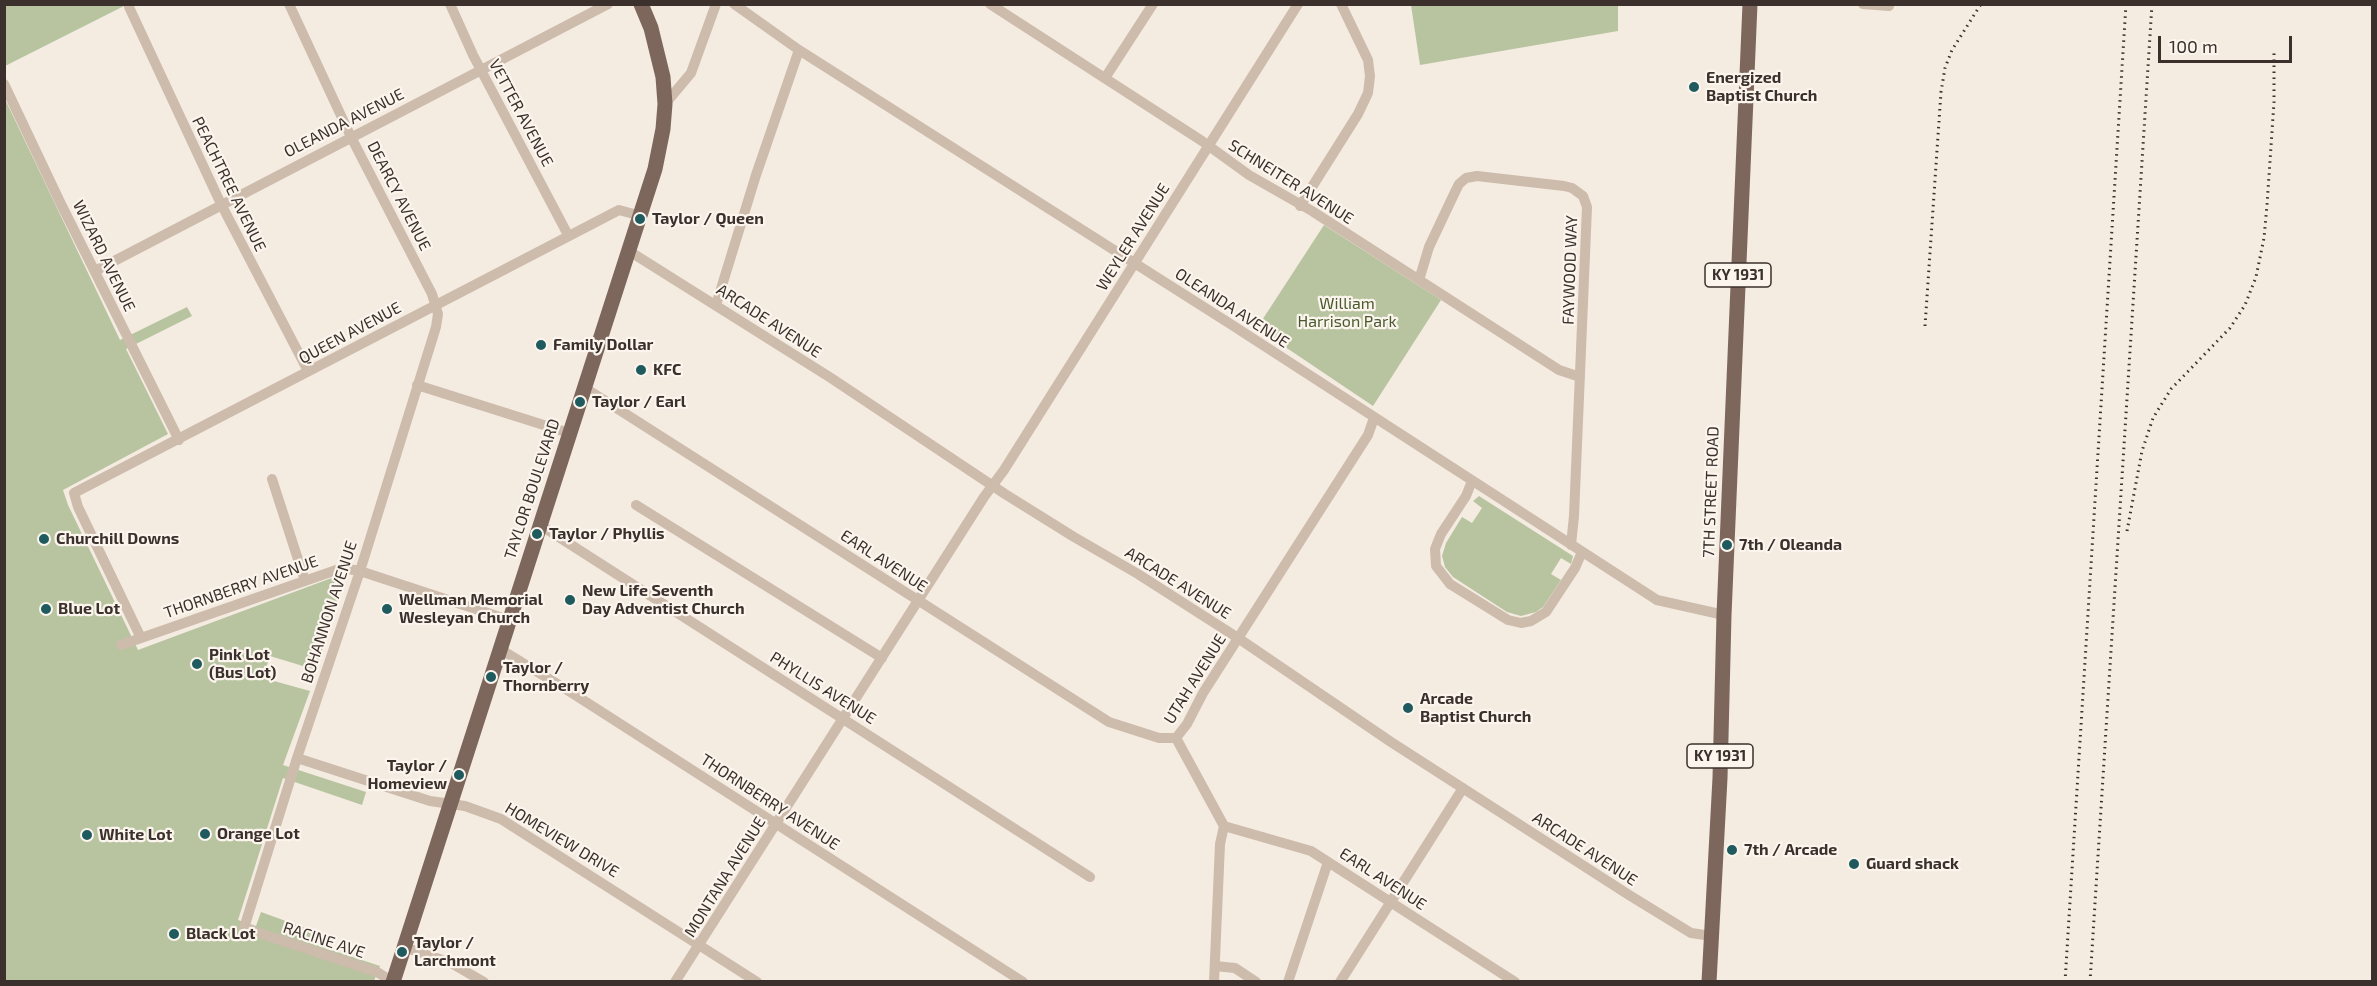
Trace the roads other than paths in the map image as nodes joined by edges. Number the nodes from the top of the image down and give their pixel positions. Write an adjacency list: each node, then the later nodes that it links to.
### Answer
1 (289, 4): 21 (street, DEARCY AVENUE)
2 (450, 4): 17 (street, VETTER AVENUE)
3 (608, 4): 17 (street, OLEANDA AVENUE)
4 (641, 4): 20 (main road, TAYLOR BOULEVARD)
5 (716, 4): 20 (street)
6 (734, 4): 16 (street, OLEANDA AVENUE)
7 (990, 4): 15 (street, SCHNEITER AVENUE)
8 (1153, 4): 18 (street)
9 (1299, 4): 22 (street, WEYLER AVENUE)
10 (1341, 4): 24 (street)
11 (1750, 4): 50 (main road, 7TH STREET ROAD / KY 1931)
12 (1863, 4): 13 (street)
13 (1889, 6)
14 (129, 7): 23 (street, PEACHTREE AVENUE)
15 (1004, 8): 18 (street, SCHNEITER AVENUE)
16 (799, 50): 28 (street, OLEANDA AVENUE); 32 (street)
17 (482, 70): 21 (street, OLEANDA AVENUE); 26 (street, VETTER AVENUE)
18 (1106, 78): 22 (street, SCHNEITER AVENUE)
19 (4, 84): 29 (street, WIZARD AVENUE)
20 (664, 104): 25 (main road, TAYLOR BOULEVARD)
21 (351, 137): 23 (street, OLEANDA AVENUE); 31 (street, DEARCY AVENUE)
22 (1208, 146): 24 (street, SCHNEITER AVENUE); 28 (street, WEYLER AVENUE)
23 (221, 204): 29 (street, OLEANDA AVENUE); 33 (street, PEACHTREE AVENUE)
24 (1300, 206): 30 (street, SCHNEITER AVENUE)
25 (641, 216): 26 (street, QUEEN AVENUE); 27 (main road, TAYLOR BOULEVARD)
26 (568, 235): 31 (street, QUEEN AVENUE)
27 (629, 251): 32 (street, ARCADE AVENUE); 36 (main road, TAYLOR BOULEVARD)
28 (1133, 264): 37 (street, OLEANDA AVENUE); 42 (street, WEYLER AVENUE)
29 (95, 271): 39 (street, WIZARD AVENUE)
30 (1419, 280): 34 (street, SCHNEITER AVENUE); 34 (street, FAYWOOD WAY)
31 (436, 304): 33 (street, QUEEN AVENUE); 35 (street, BOHANNON AVENUE)
32 (716, 305): 42 (street, ARCADE AVENUE)
33 (308, 371): 39 (street, QUEEN AVENUE)
34 (1580, 377): 45 (street, FAYWOOD WAY)
35 (417, 385): 38 (street); 47 (street, BOHANNON AVENUE)
36 (585, 388): 38 (main road, TAYLOR BOULEVARD); 49 (street, EARL AVENUE)
37 (1374, 418): 41 (street, OLEANDA AVENUE); 53 (street, UTAH AVENUE)
38 (569, 433): 44 (main road, TAYLOR BOULEVARD)
39 (179, 440): 52 (street, QUEEN AVENUE)
40 (272, 479): 48 (street)
41 (1472, 481): 45 (street, OLEANDA AVENUE); 46 (street)
42 (993, 485): 49 (street, MONTANA AVENUE); 53 (street, ARCADE AVENUE)
43 (636, 505): 56 (street)
44 (540, 525): 51 (main road, TAYLOR BOULEVARD); 57 (street, PHYLLIS AVENUE)
45 (1570, 545): 46 (street, OLEANDA AVENUE)
46 (1582, 552): 50 (street, OLEANDA AVENUE)
47 (360, 571): 48 (street, THORNBERRY AVENUE); 51 (street, THORNBERRY AVENUE); 59 (street, BOHANNON AVENUE)
48 (305, 581): 52 (street, THORNBERRY AVENUE)
49 (918, 601): 56 (street, MONTANA AVENUE); 58 (street, EARL AVENUE)
50 (1724, 615): 68 (main road, 7TH STREET ROAD / KY 1931)
51 (509, 620): 55 (main road, TAYLOR BOULEVARD)
52 (141, 638): 54 (street, THORNBERRY AVENUE)
53 (1238, 638): 58 (street, UTAH AVENUE); 60 (street, ARCADE AVENUE)
54 (121, 645)
55 (500, 649): 61 (main road, TAYLOR BOULEVARD); 62 (street, THORNBERRY AVENUE)
56 (882, 658): 57 (street, MONTANA AVENUE)
57 (843, 719): 62 (street, MONTANA AVENUE); 65 (street, PHYLLIS AVENUE)
58 (1176, 738): 63 (street, UTAH AVENUE)
59 (297, 758): 61 (street, HOMEVIEW DRIVE); 67 (street, BOHANNON AVENUE)
60 (1463, 788): 66 (street); 68 (street, ARCADE AVENUE)
61 (449, 804): 69 (street, HOMEVIEW DRIVE); 70 (main road, TAYLOR BOULEVARD)
62 (776, 824): 69 (street, MONTANA AVENUE); 76 (street, THORNBERRY AVENUE)
63 (1224, 826): 64 (street, EARL AVENUE); 71 (street)
64 (1328, 862): 66 (street, EARL AVENUE); 79 (street)
65 (1090, 877)
66 (1391, 902): 80 (street); 81 (street, EARL AVENUE)
67 (244, 928): 72 (street, RACINE AVE)
68 (1712, 936): 82 (main road, 7TH STREET ROAD / KY 1931)
69 (699, 945): 74 (street, MONTANA AVENUE); 75 (street, HOMEVIEW DRIVE)
70 (404, 947): 72 (main road, TAYLOR BOULEVARD); 73 (street)
71 (1215, 966): 77 (street); 78 (street)
72 (393, 981)
73 (484, 981)
74 (675, 981)
75 (758, 981)
76 (1023, 981)
77 (1214, 981)
78 (1256, 981)
79 (1288, 981)
80 (1340, 981)
81 (1515, 981)
82 (1709, 981)

